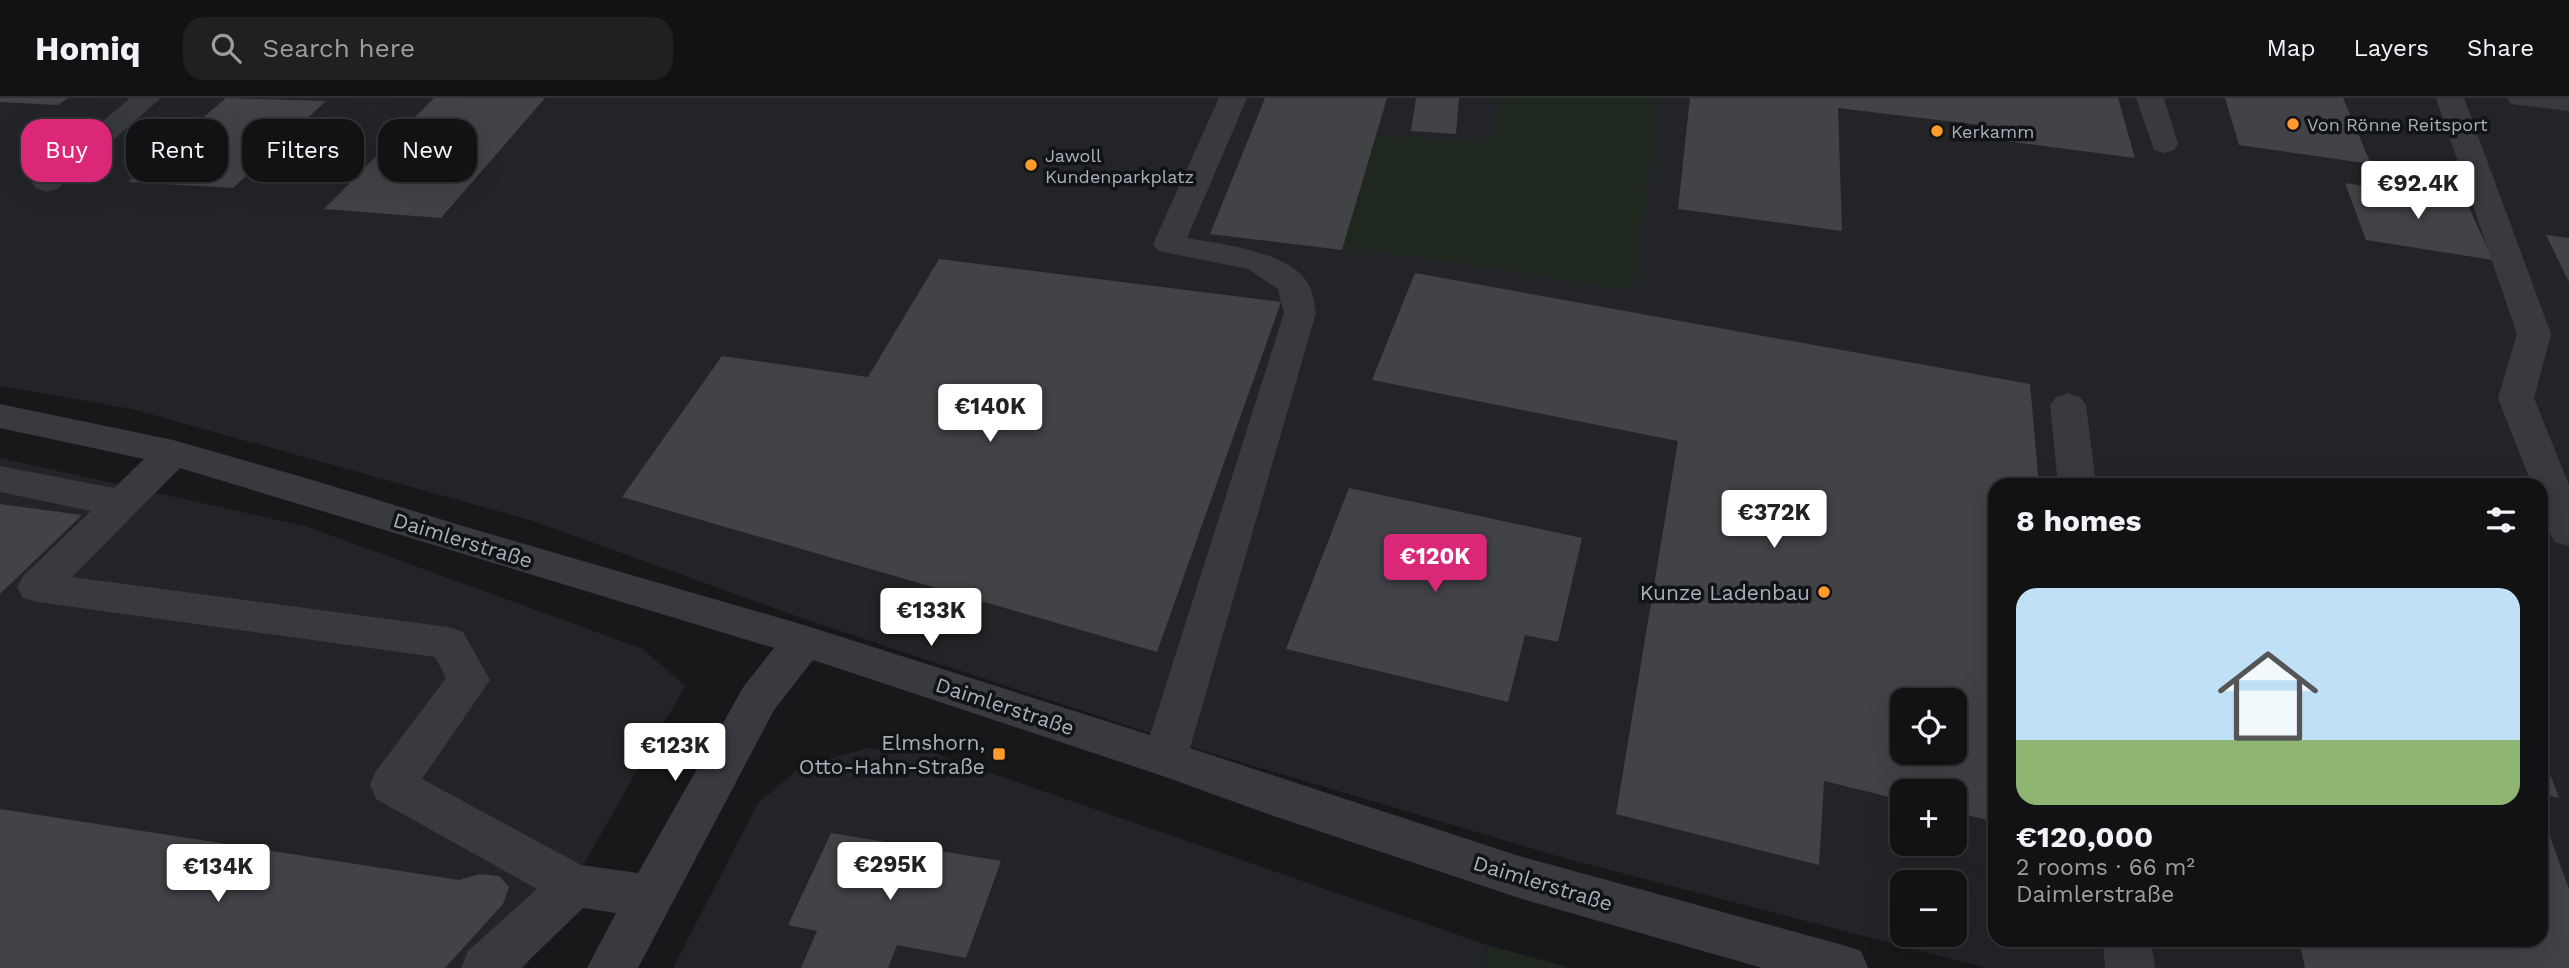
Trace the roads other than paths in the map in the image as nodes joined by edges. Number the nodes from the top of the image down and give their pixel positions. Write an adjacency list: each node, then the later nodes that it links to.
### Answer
1 (148, 98): 8 (street)
2 (1233, 98): 19 (street)
3 (2150, 98): 7 (street)
4 (2450, 98): 13 (street)
5 (2521, 98): 6 (street)
6 (2569, 103)
7 (2164, 144)
8 (47, 183)
9 (2068, 405): 12 (street)
10 (0, 416): 11 (street, Daimlerstraße)
11 (173, 453): 16 (street); 18 (street, Daimlerstraße)
12 (2076, 478)
13 (2548, 478)
14 (2548, 479): 17 (street)
15 (0, 480): 16 (street)
16 (121, 503): 20 (street)
17 (2569, 532)
18 (804, 641): 19 (street, Daimlerstraße); 21 (street)
19 (1165, 758): 23 (street, Daimlerstraße)
20 (574, 885): 21 (street); 24 (street)
21 (651, 897): 25 (street)
22 (2128, 947): 26 (street)
23 (1833, 967)
24 (486, 968)
25 (612, 968)
26 (2130, 968)

